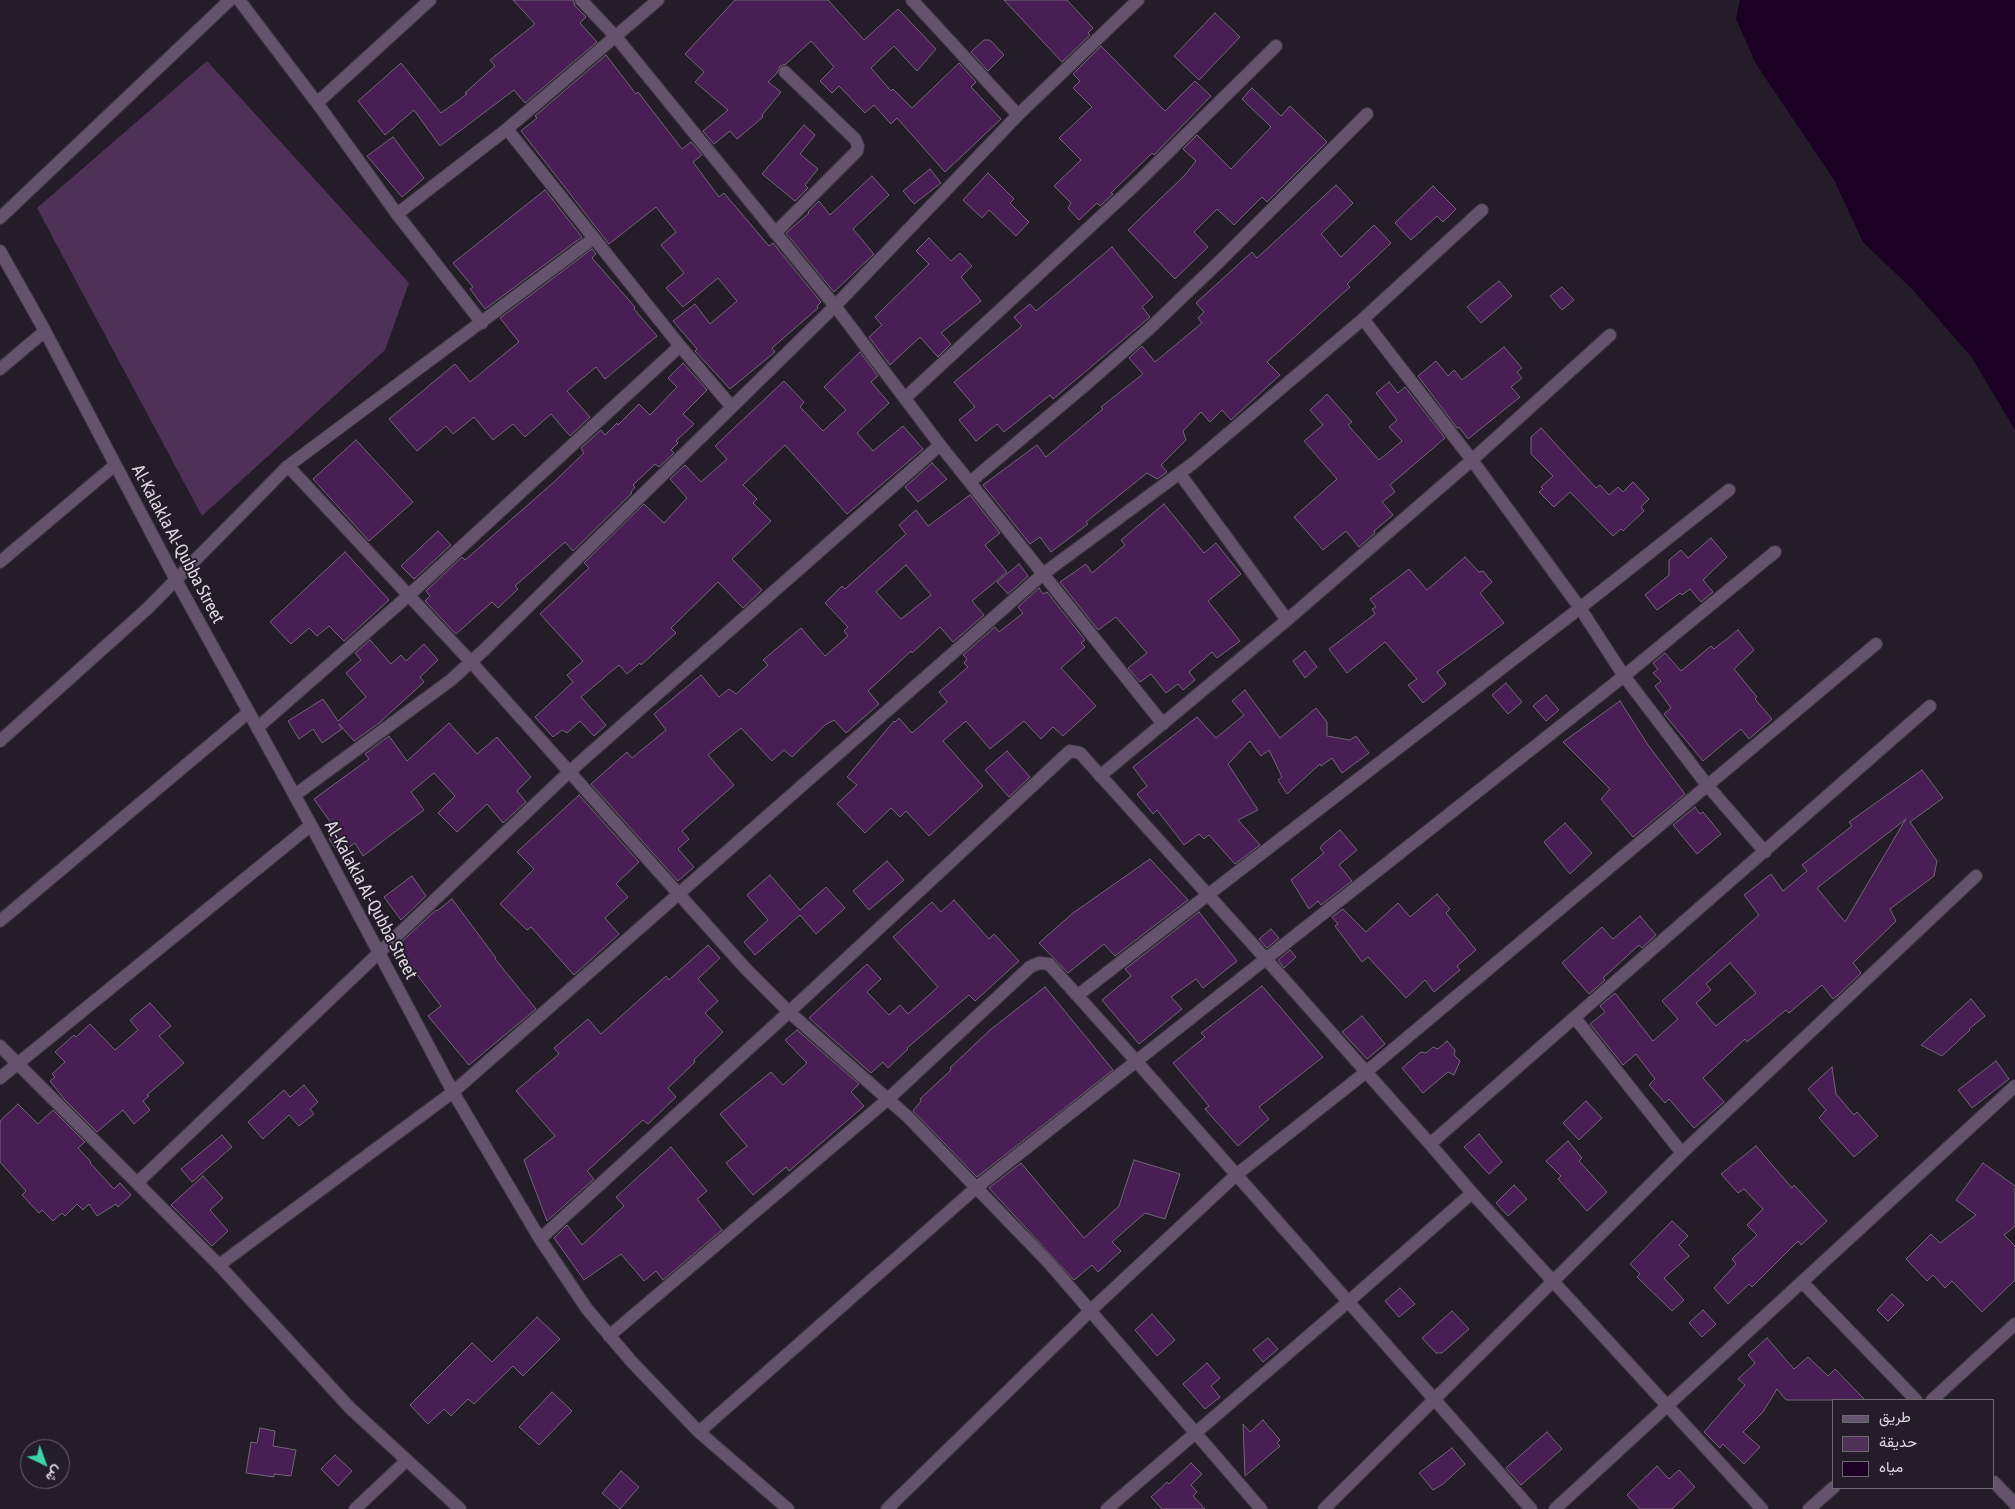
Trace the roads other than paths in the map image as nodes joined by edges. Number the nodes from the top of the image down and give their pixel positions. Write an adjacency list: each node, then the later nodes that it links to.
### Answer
1 (230, 0): 17 (street)
2 (239, 0): 11 (street)
3 (430, 0): 11 (street)
4 (581, 0): 8 (street)
5 (658, 0): 8 (street)
6 (912, 0): 13 (street)
7 (1138, 0): 13 (street)
8 (616, 37): 14 (street); 18 (street)
9 (1276, 46): 28 (street)
10 (785, 72): 18 (street)
11 (317, 103): 16 (street)
12 (1367, 114): 35 (street)
13 (1018, 115): 21 (street)
14 (506, 129): 16 (street); 19 (street)
15 (1482, 210): 22 (street)
16 (397, 214): 23 (street)
17 (0, 218)
18 (775, 232): 21 (street)
19 (594, 238): 23 (street); 26 (street)
20 (0, 251): 24 (street, Al-Kalakla Al-Qubba Street)
21 (835, 306): 28 (street); 29 (street)
22 (1363, 319): 31 (street); 34 (street)
23 (482, 323): 33 (street)
24 (44, 331): 27 (street); 32 (street, Al-Kalakla Al-Qubba Street)
25 (1610, 335): 31 (street)
26 (680, 346): 29 (street); 41 (street)
27 (0, 369)
28 (905, 398): 30 (street)
29 (731, 406): 45 (street)
30 (940, 445): 35 (street); 52 (street)
31 (1472, 460): 42 (street); 43 (street)
32 (115, 465): 38 (street); 40 (street, Al-Kalakla Al-Qubba Street)
33 (288, 466): 40 (street); 41 (street)
34 (1180, 474): 39 (street); 43 (street)
35 (970, 482): 39 (street)
36 (1729, 490): 42 (street)
37 (1775, 552): 46 (street)
38 (0, 562)
39 (1043, 574): 49 (street); 59 (street)
40 (176, 580): 48 (street, Al-Kalakla Al-Qubba Street); 51 (street)
41 (408, 596): 45 (street); 50 (street)
42 (1580, 608): 46 (street); 60 (street)
43 (1286, 620): 49 (street)
44 (1876, 644): 54 (street)
45 (471, 662): 52 (street); 55 (street)
46 (1624, 676): 54 (street); 63 (street)
47 (1930, 706): 57 (street)
48 (249, 712): 50 (street, Al-Kalakla Al-Qubba Street); 61 (street)
49 (1163, 724): 53 (street)
50 (257, 728): 55 (street, Al-Kalakla Al-Qubba Street)
51 (0, 741)
52 (569, 772): 59 (street); 62 (street)
53 (1100, 776): 60 (street); 65 (street)
54 (1707, 785): 57 (street); 70 (street)
55 (296, 795): 56 (street, Al-Kalakla Al-Qubba Street)
56 (312, 825): 62 (street, Al-Kalakla Al-Qubba Street); 69 (street)
57 (1765, 852): 66 (street)
58 (1976, 876): 76 (street)
59 (678, 894): 65 (street); 73 (street)
60 (1207, 894): 63 (street); 64 (street)
61 (0, 921)
62 (378, 952): 73 (street, Al-Kalakla Al-Qubba Street); 78 (street)
63 (1266, 960): 68 (street); 70 (street)
64 (1078, 995): 68 (street); 74 (street)
65 (789, 1012): 74 (street); 81 (street)
66 (1575, 1018): 75 (street); 76 (street)
67 (0, 1046): 69 (street)
68 (1137, 1062): 77 (street); 79 (street)
69 (16, 1064): 71 (street); 78 (street)
70 (1366, 1072): 75 (street); 77 (street)
71 (0, 1078)
72 (2015, 1086): 84 (street)
73 (453, 1092): 81 (street, Al-Kalakla Al-Qubba Street); 82 (street)
74 (886, 1100): 79 (street); 88 (street)
75 (1430, 1144): 80 (street)
76 (1682, 1153): 83 (street)
77 (1236, 1174): 85 (street); 86 (street)
78 (138, 1182): 82 (street)
79 (977, 1187): 86 (street); 93 (street)
80 (1472, 1193): 83 (street); 85 (street)
81 (540, 1239): 88 (street, Al-Kalakla Al-Qubba Street)
82 (219, 1265): 95 (street)
83 (1552, 1282): 89 (street); 92 (street)
84 (1802, 1283): 90 (street); 92 (street)
85 (1349, 1301): 89 (street); 94 (street)
86 (1090, 1310): 94 (street); 102 (street)
87 (2015, 1324): 91 (street)
88 (609, 1336): 93 (street, Al-Kalakla Al-Qubba Street)
89 (1434, 1398): 105 (street); 106 (street)
90 (1915, 1399)
91 (1933, 1399)
92 (1666, 1407): 107 (street); 108 (street)
93 (699, 1432): 101 (street, Al-Kalakla Al-Qubba Street)
94 (1194, 1433): 103 (street); 104 (street)
95 (407, 1460): 99 (street); 100 (street)
96 (1995, 1483): 98 (street)
97 (1832, 1489): 109 (street)
98 (2015, 1504)
99 (355, 1509)
100 (460, 1509)
101 (788, 1509)
102 (887, 1509)
103 (1107, 1509)
104 (1261, 1509)
105 (1324, 1509)
106 (1531, 1509)
107 (1555, 1509)
108 (1762, 1509)
109 (1809, 1509)

